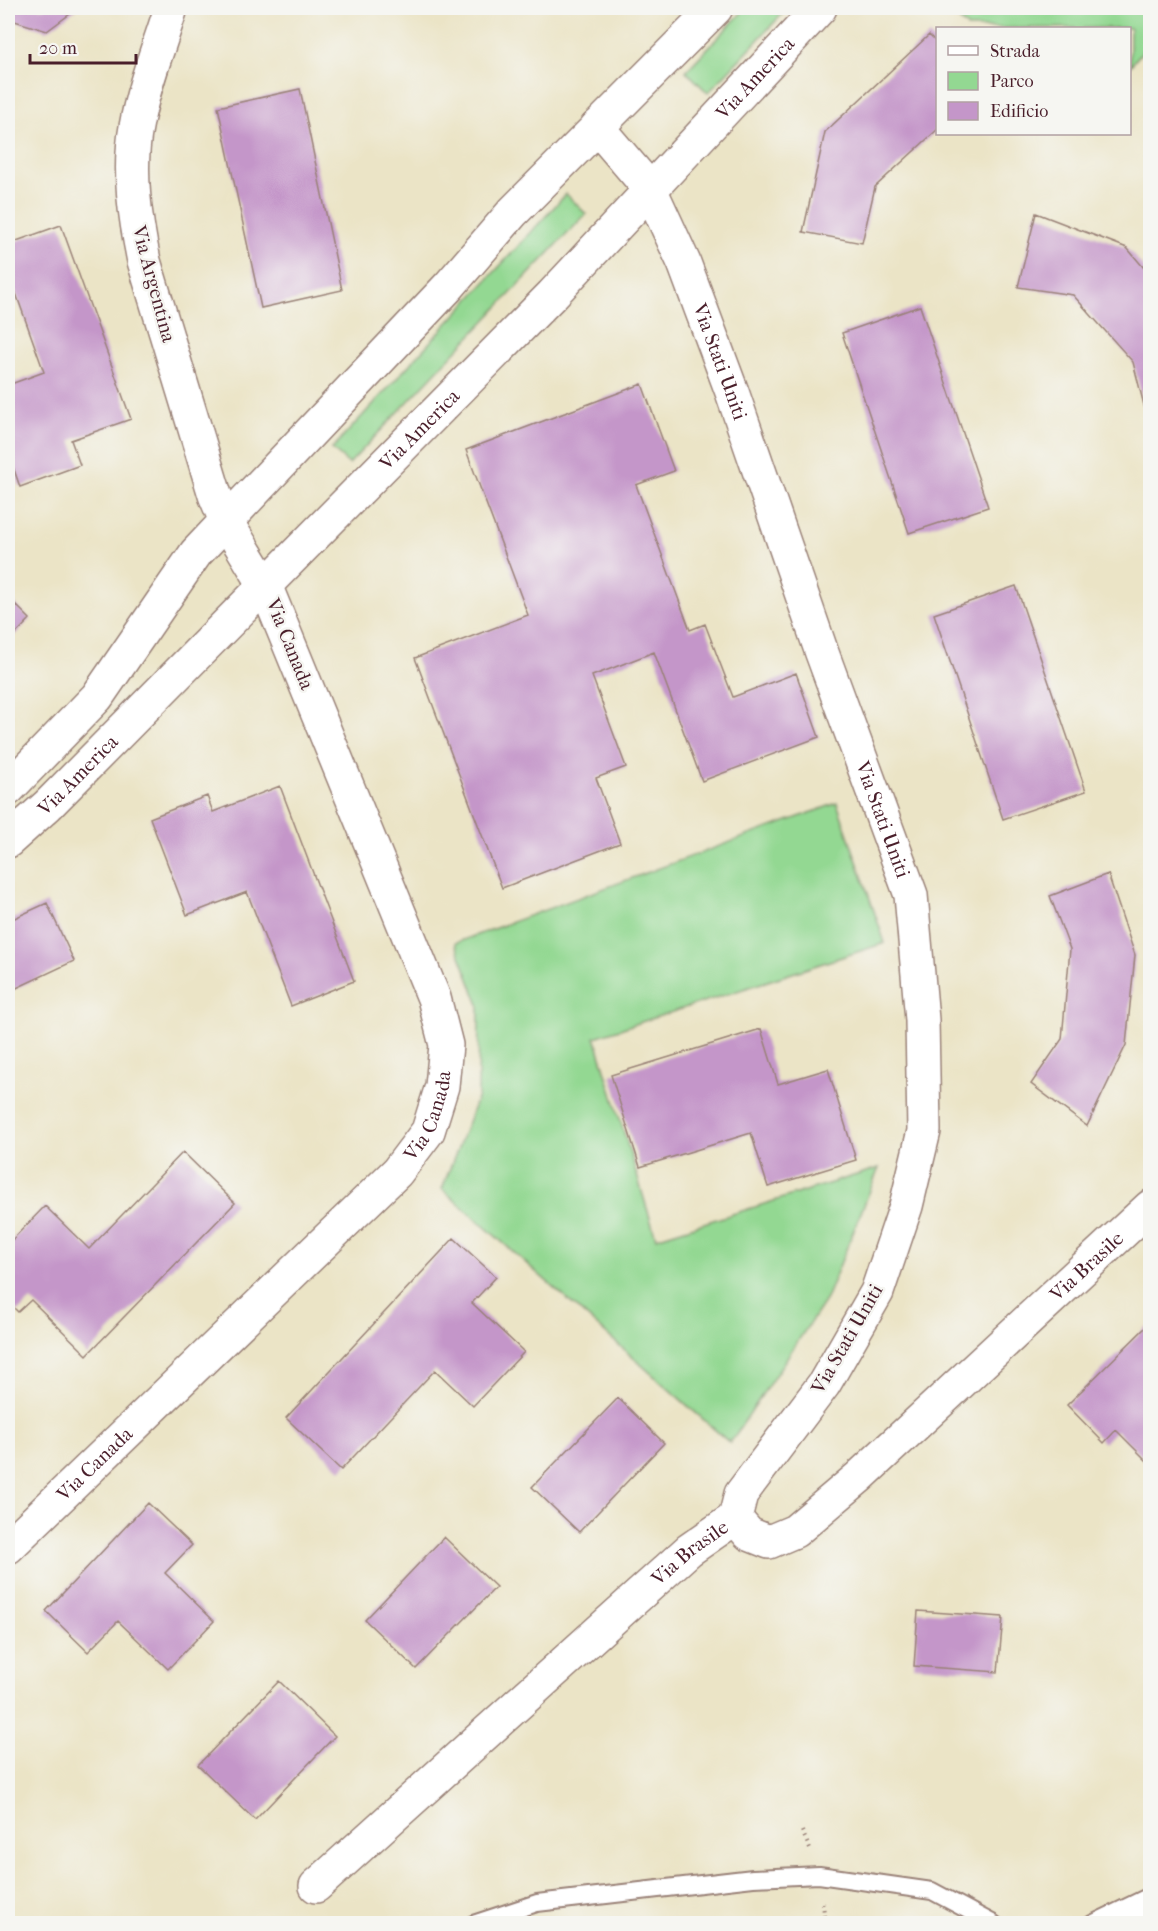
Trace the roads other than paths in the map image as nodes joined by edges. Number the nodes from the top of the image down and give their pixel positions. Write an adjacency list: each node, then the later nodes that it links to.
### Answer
1 (171, 8): 6 (street, Via Argentina)
2 (716, 8): 4 (street, Via America)
3 (820, 8): 5 (street, Via America)
4 (597, 128): 5 (street, Via Stati Uniti); 6 (street, Via America)
5 (650, 189): 8 (street, Via America); 12 (street, Via Stati Uniti)
6 (226, 521): 7 (street, Via Argentina); 9 (street, Via America)
7 (246, 552): 8 (street, Via Canada)
8 (266, 585): 10 (street, Via America); 13 (street, Via Canada)
9 (8, 789)
10 (8, 841)
11 (1150, 1207): 12 (street, Via Brasile)
12 (735, 1518): 14 (street, Via Brasile)
13 (8, 1547)
14 (316, 1886)
15 (1150, 1896): 19 (lane)
16 (1150, 1901): 20 (lane)
17 (473, 1923): 18 (lane)
18 (994, 1923)
19 (1092, 1923)
20 (1129, 1923)

